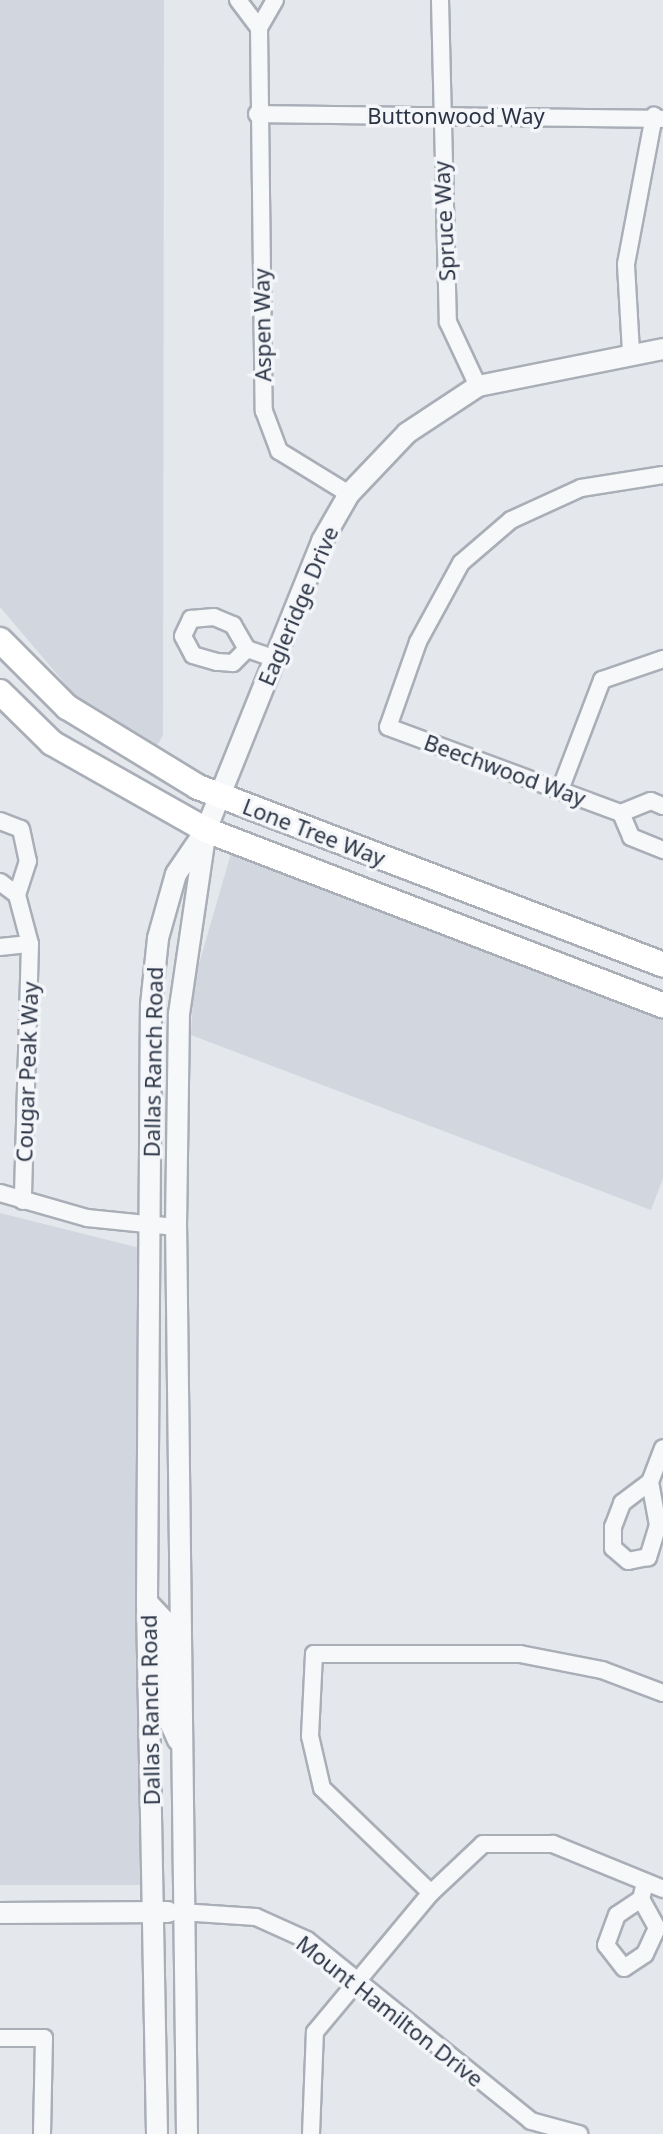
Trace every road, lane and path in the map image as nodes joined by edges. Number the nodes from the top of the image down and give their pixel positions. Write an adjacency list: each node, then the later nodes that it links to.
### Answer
1 (238, 0): 4 (street)
2 (275, 0): 4 (street)
3 (440, 0): 6 (street, Spruce Way)
4 (259, 28): 5 (street, Aspen Way)
5 (257, 114): 6 (street, Buttonwood Way); 12 (street, Aspen Way)
6 (439, 116): 7 (street, Buttonwood Way); 10 (street, Spruce Way)
7 (659, 118): 9 (street)
8 (663, 349): 9 (street, Eagleridge Drive)
9 (631, 352): 10 (street, Eagleridge Drive)
10 (478, 386): 12 (street, Eagleridge Drive)
11 (663, 475): 18 (street, Beechwood Way)
12 (349, 494): 15 (street, Eagleridge Drive)
13 (0, 640): 19 (main road, Lone Tree Way)
14 (247, 649): 15 (street)
15 (276, 659): 19 (street, Eagleridge Drive)
16 (663, 659): 18 (street)
17 (0, 692): 23 (main road, Lone Tree Way)
18 (560, 790): 21 (street, Beechwood Way)
19 (219, 796): 23 (street, Eagleridge Drive); 29 (main road, Lone Tree Way)
20 (663, 806): 21 (street)
21 (621, 813): 24 (street)
22 (0, 821): 26 (street)
23 (206, 830): 30 (main road, Lone Tree Way); 35 (street, Dallas Ranch Road); 36 (street, Dallas Ranch Road)
24 (663, 850)
25 (0, 882): 26 (street)
26 (17, 895): 27 (street, Cougar Peak Way)
27 (30, 944): 28 (street); 34 (street, Cougar Peak Way)
28 (0, 947)
29 (663, 965)
30 (593, 978): 31 (main road); 32 (main road, Lone Tree Way)
31 (663, 978)
32 (663, 1005)
33 (0, 1193): 34 (street)
34 (23, 1201): 35 (street)
35 (151, 1227): 36 (street); 39 (street, Dallas Ranch Road)
36 (176, 1227): 41 (street, Dallas Ranch Road)
37 (663, 1448): 38 (street)
38 (650, 1482): 38 (street)
39 (147, 1602): 41 (street); 44 (street, Dallas Ranch Road)
40 (663, 1693): 43 (street)
41 (183, 1752): 45 (street, Dallas Ranch Road)
42 (663, 1889): 43 (street)
43 (431, 1893): 47 (street)
44 (155, 1912): 45 (street, Mount Hamilton Drive); 46 (street, Mount Hamilton Drive); 51 (street, Dallas Ranch Road)
45 (181, 1912): 47 (street, Mount Hamilton Drive); 52 (street, Dallas Ranch Road)
46 (0, 1913)
47 (357, 1983): 49 (street, Mount Hamilton Drive); 53 (street)
48 (0, 2038): 50 (street)
49 (528, 2127): 54 (street, Mount Hamilton Drive)
50 (42, 2134)
51 (157, 2134)
52 (187, 2134)
53 (311, 2134)
54 (579, 2134)

